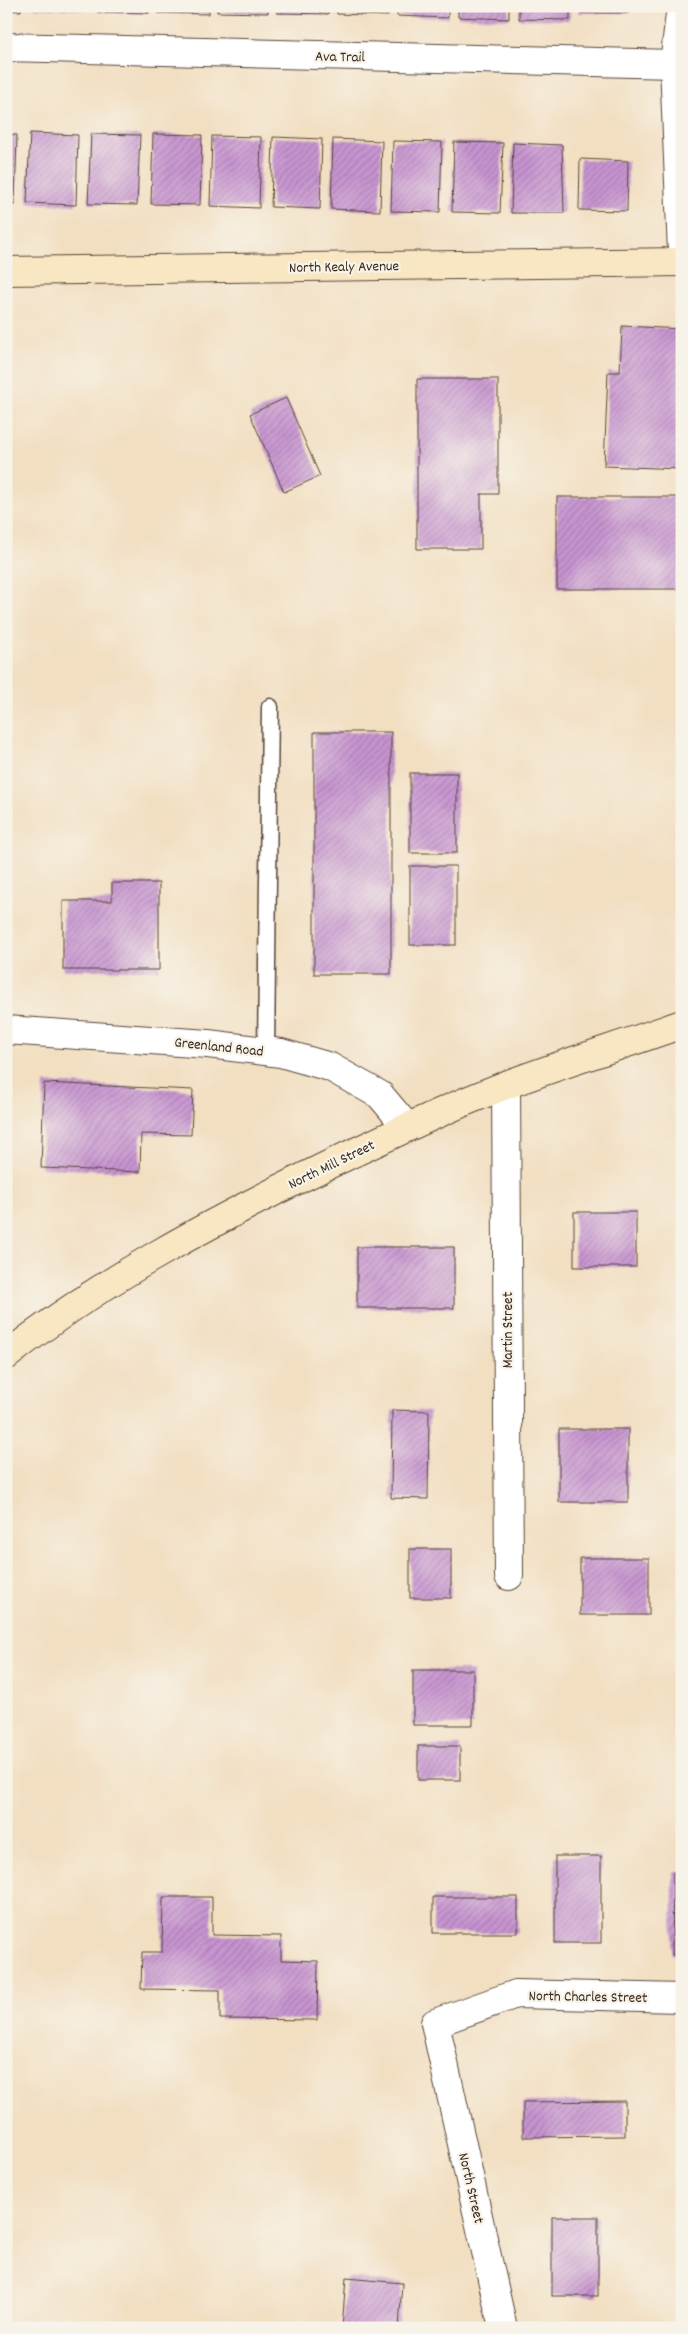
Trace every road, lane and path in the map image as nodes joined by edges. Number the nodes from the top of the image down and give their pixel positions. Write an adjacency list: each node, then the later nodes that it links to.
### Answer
1 (680, 6): 3 (street)
2 (6, 47): 3 (street, Ava Trail)
3 (674, 64): 4 (street)
4 (682, 252)
5 (682, 262): 6 (main road, North Kealy Avenue)
6 (6, 271)
7 (270, 707): 10 (lane)
8 (682, 1024): 11 (main road, North Mill Street)
9 (6, 1030): 10 (street, Greenland Road)
10 (266, 1051): 12 (street, Greenland Road)
11 (506, 1085): 12 (main road, North Mill Street); 14 (street, Martin Street)
12 (407, 1127): 13 (main road, North Mill Street)
13 (6, 1356)
14 (509, 1576)
15 (682, 1998): 16 (street, North Charles Street)
16 (441, 2049): 17 (street, North Street)
17 (503, 2328)

